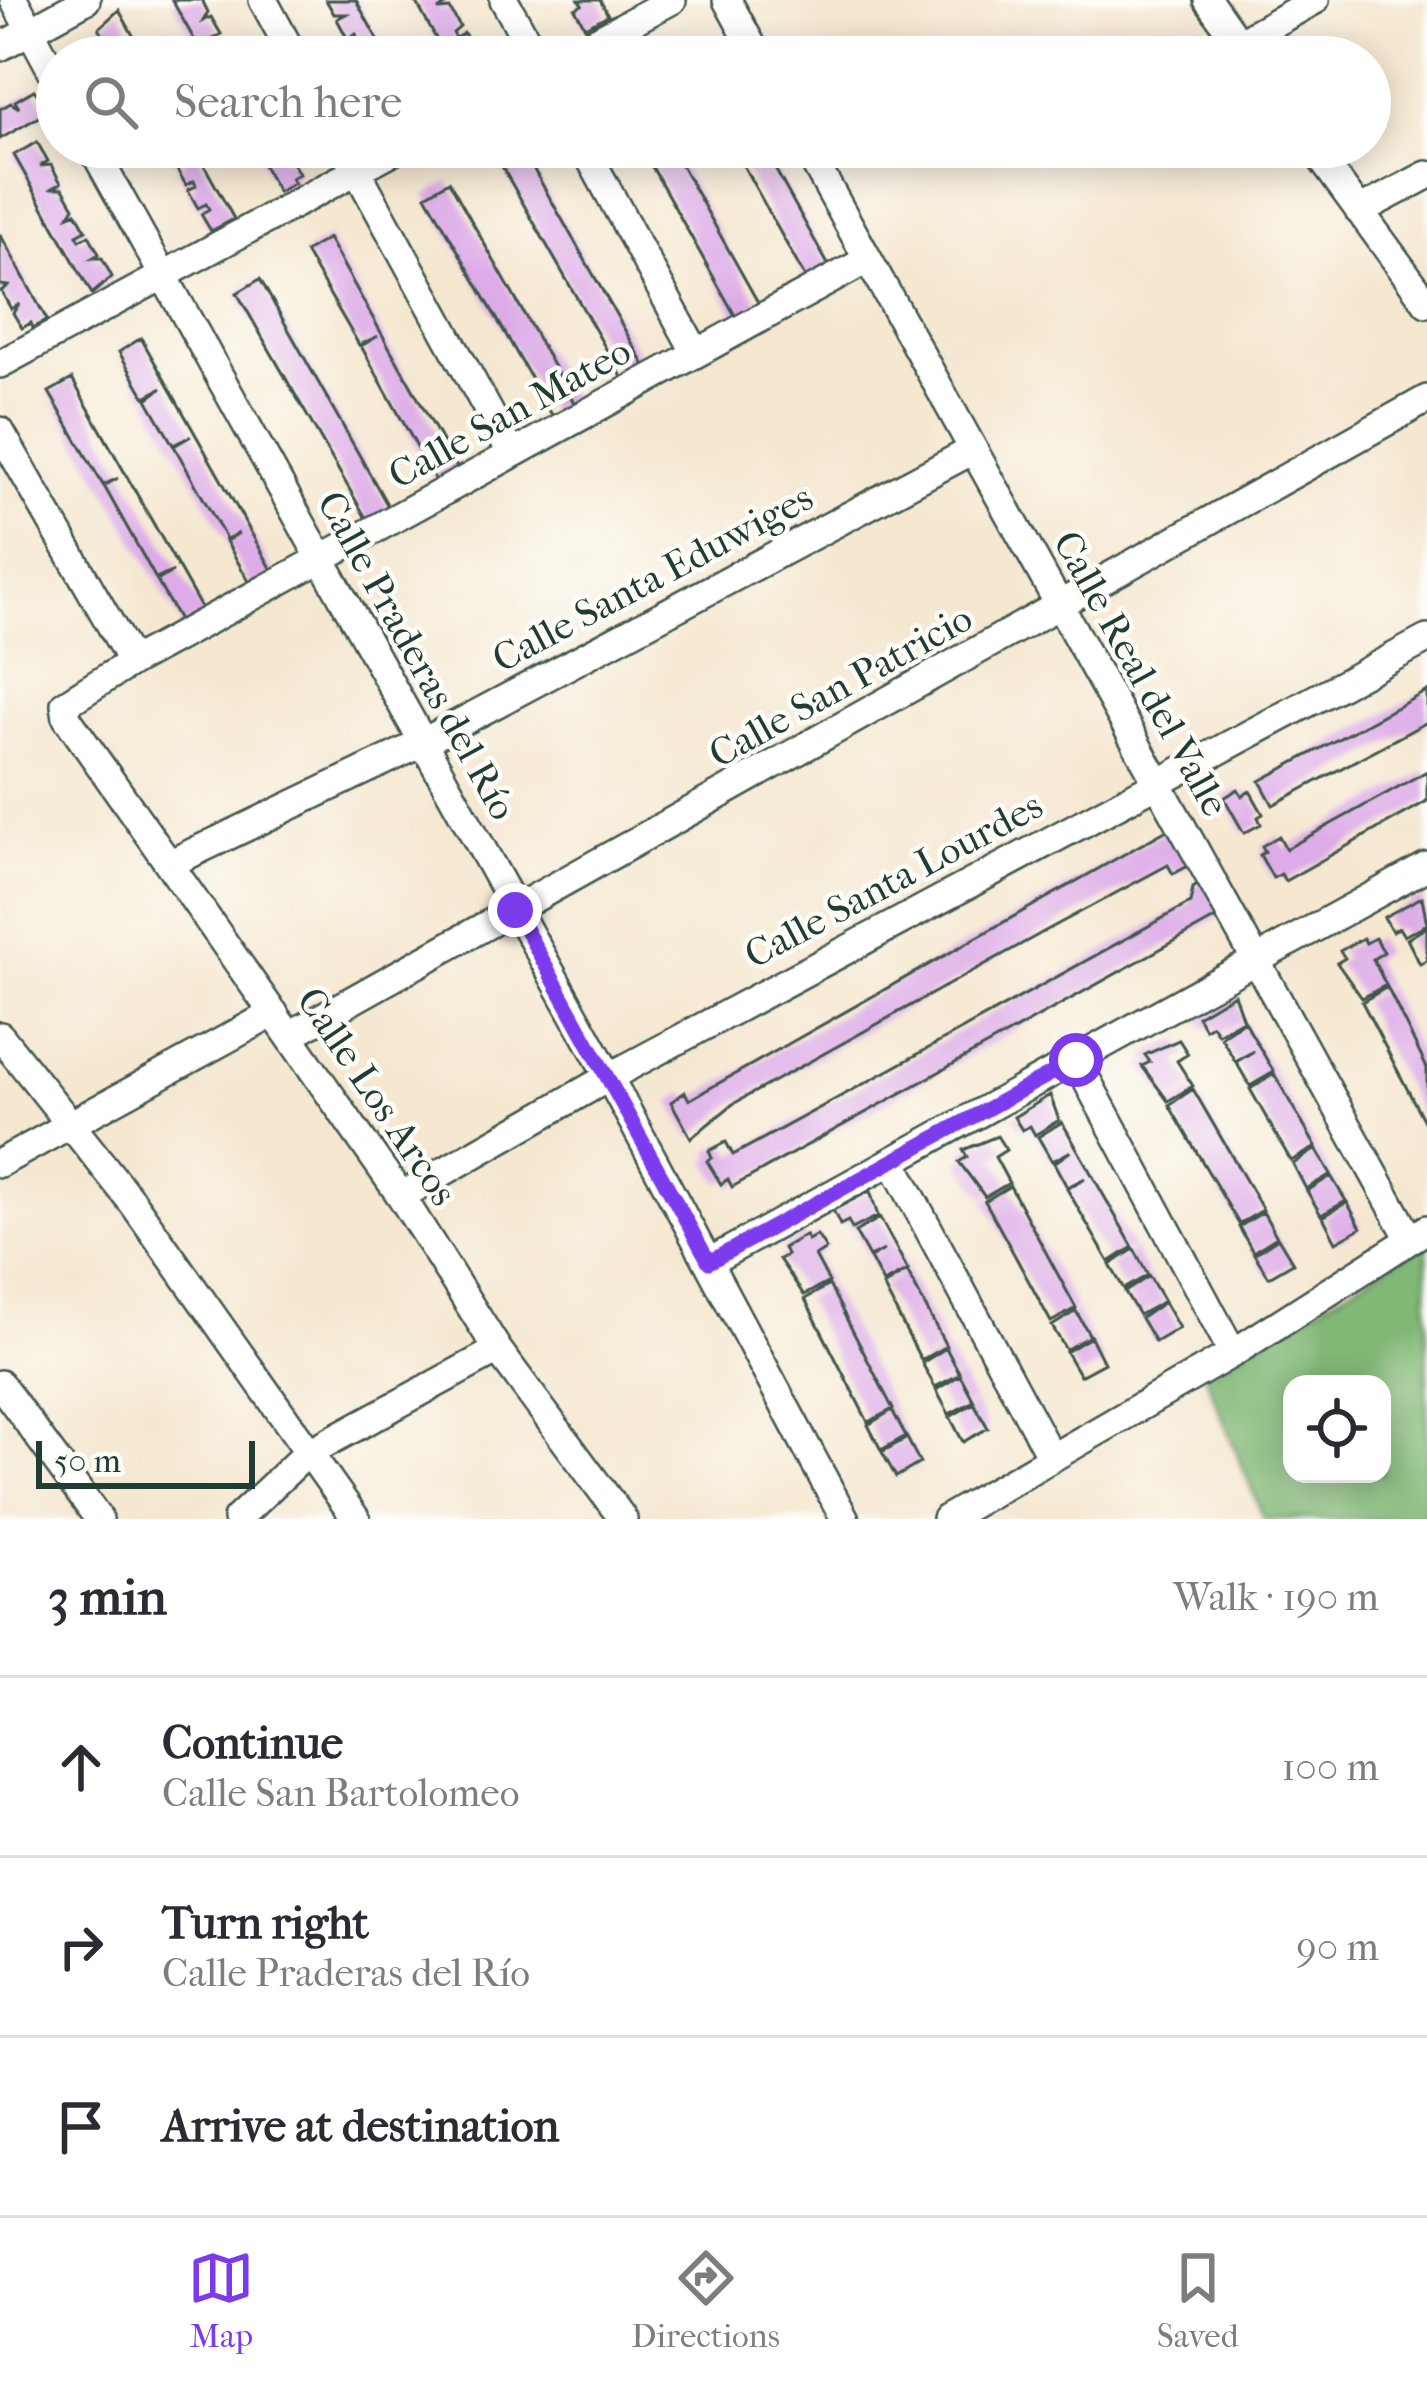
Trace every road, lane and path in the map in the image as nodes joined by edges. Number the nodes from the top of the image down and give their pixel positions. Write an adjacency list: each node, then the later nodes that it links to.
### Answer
1 (14, 0): 9 (street)
2 (86, 0): 9 (street)
3 (263, 0): 10 (street)
4 (504, 0): 11 (street)
5 (672, 0): 12 (street)
6 (727, 0): 13 (street)
7 (1208, 0): 14 (street)
8 (1315, 0): 15 (street)
9 (31, 30): 16 (street); 17 (street)
10 (283, 36)
11 (524, 36)
12 (605, 36)
13 (747, 36)
14 (1233, 36)
15 (1263, 36)
16 (36, 40)
17 (0, 47)
18 (103, 168): 27 (street, Calle Praderas del Río)
19 (335, 168): 27 (street)
20 (355, 168): 34 (street)
21 (595, 168): 29 (street)
22 (817, 168): 26 (street, Calle Real del Valle)
23 (1328, 168): 25 (street)
24 (1427, 176): 25 (street)
25 (1359, 211): 28 (street)
26 (867, 260): 29 (street, Calle San Mateo); 33 (street, Calle Real del Valle)
27 (160, 275): 30 (street); 35 (street, Calle Praderas del Río)
28 (1427, 303)
29 (696, 353): 34 (street, Calle San Mateo)
30 (0, 364)
31 (1427, 399): 36 (street, Calle San Patricio)
32 (0, 431): 38 (street)
33 (973, 450): 36 (street, Calle Real del Valle); 40 (street, Calle Santa Eduwiges)
34 (512, 454): 35 (street, Calle San Mateo)
35 (320, 560): 38 (street, Calle San Mateo); 40 (street, Calle Praderas del Río)
36 (1060, 608): 41 (street, Calle Real del Valle); 44 (street, Calle San Patricio)
37 (1427, 639): 41 (street, Calle Santa Lourdes)
38 (132, 662): 39 (street, Calle San Mateo)
39 (66, 711): 42 (street, Calle Los Arcos)
40 (422, 743): 42 (street, Calle Santa Eduwiges); 44 (street, Calle Praderas del Río)
41 (1158, 780): 45 (street, Calle Real del Valle); 49 (street, Calle Santa Lourdes)
42 (171, 863): 46 (street, Calle Los Arcos)
43 (1427, 866): 45 (street)
44 (515, 910): 46 (street, Calle San Patricio); 49 (street, Calle Praderas del Río)
45 (1258, 959): 48 (street); 54 (street, Calle Real del Valle)
46 (282, 1024): 50 (street, Calle San Patricio); 53 (street, Calle Los Arcos)
47 (0, 1036): 50 (street)
48 (1076, 1060): 51 (street); 57 (street)
49 (609, 1077): 53 (street, Calle Santa Lourdes); 55 (street, Calle Praderas del Río)
50 (66, 1125): 52 (street, Calle San Patricio); 59 (street)
51 (892, 1161): 55 (street); 60 (street)
52 (0, 1163)
53 (401, 1196): 56 (street, Calle Los Arcos)
54 (1418, 1233): 57 (street)
55 (709, 1262): 65 (street, Calle Praderas del Río)
56 (498, 1350): 59 (street); 64 (street, Calle Los Arcos)
57 (1233, 1354): 60 (street)
58 (0, 1384): 61 (street)
59 (306, 1454): 62 (street); 63 (street)
60 (1051, 1457): 66 (street)
61 (99, 1519)
62 (237, 1519)
63 (356, 1519)
64 (623, 1519)
65 (845, 1519)
66 (946, 1519)

